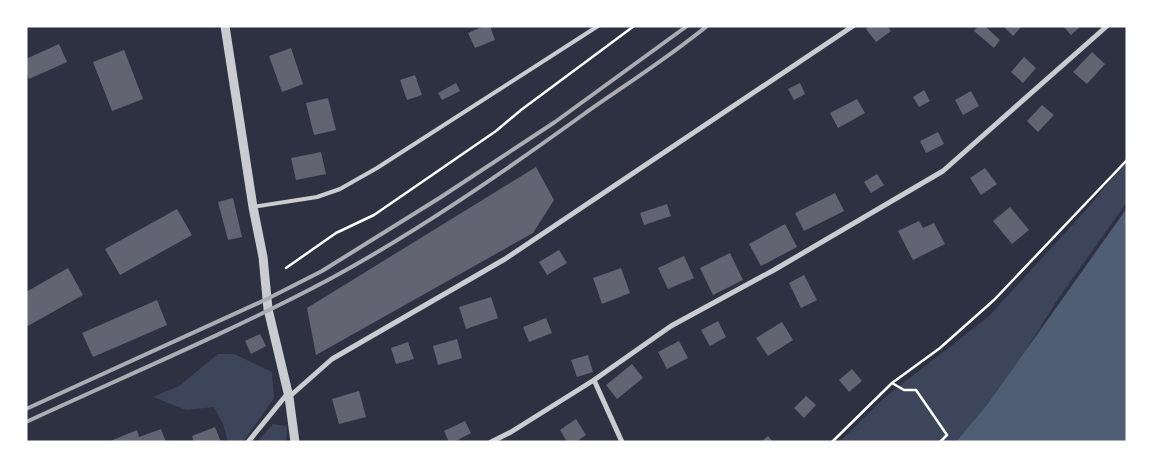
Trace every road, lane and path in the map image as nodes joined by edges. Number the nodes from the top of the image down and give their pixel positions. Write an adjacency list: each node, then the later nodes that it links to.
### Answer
1 (225, 26): 7 (street)
2 (598, 26): 7 (lane)
3 (634, 26): 8 (path)
4 (853, 26): 11 (street)
5 (1107, 26): 9 (street)
6 (1127, 160): 10 (path)
7 (253, 207): 11 (street)
8 (286, 268)
9 (594, 380): 14 (street); 15 (street)
10 (892, 383): 16 (path); 17 (path)
11 (288, 395): 12 (street); 13 (street)
12 (248, 442)
13 (295, 442)
14 (492, 442)
15 (622, 442)
16 (832, 442)
17 (940, 442)

